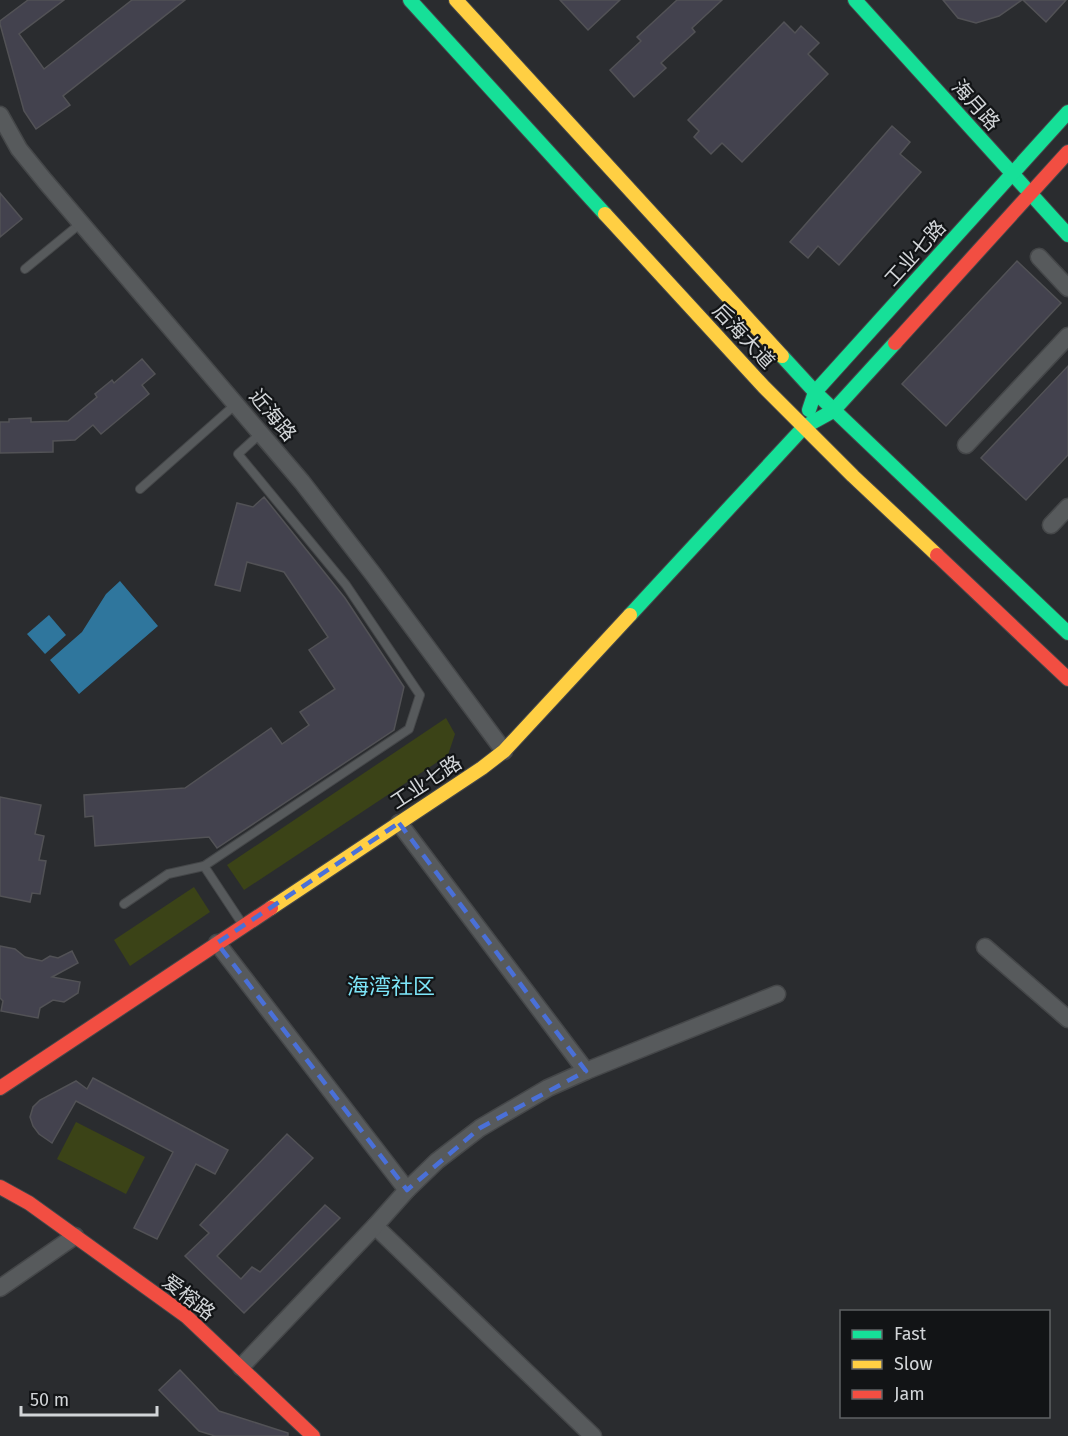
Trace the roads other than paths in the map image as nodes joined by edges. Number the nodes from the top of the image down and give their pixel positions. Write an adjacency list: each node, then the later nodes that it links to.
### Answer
1 (410, 0): 19 (street, 后海大道)
2 (456, 0): 16 (street, 后海大道)
3 (855, 0): 8 (street, 海月路)
4 (1068, 112): 8 (street, 工业七路)
5 (0, 115): 6 (street, 近海路)
6 (4, 134): 10 (street, 近海路)
7 (1068, 152): 9 (street, 工业七路)
8 (1012, 174): 9 (street, 海月路); 16 (street, 工业七路)
9 (1030, 194): 11 (street, 海月路); 18 (street, 工业七路)
10 (81, 223): 13 (lane); 17 (street, 近海路)
11 (1068, 235)
12 (1039, 258): 14 (street)
13 (25, 270)
14 (1068, 288)
15 (1068, 336): 21 (street)
16 (815, 392): 18 (street, 后海大道); 19 (street, 工业七路)
17 (236, 404): 20 (street, 近海路); 22 (lane)
18 (833, 411): 19 (street, 工业七路); 25 (street, 后海大道)
19 (804, 427): 26 (street, 后海大道); 27 (street, 工业七路)
20 (261, 433): 27 (street, 近海路); 29 (lane)
21 (966, 445)
22 (140, 489)
23 (1068, 507): 24 (street)
24 (1051, 525)
25 (1068, 633)
26 (1068, 679)
27 (504, 751): 28 (street, 工业七路)
28 (399, 823): 31 (street, 工业七路); 36 (street)
29 (204, 866): 30 (lane); 31 (lane)
30 (124, 904)
31 (243, 926): 32 (street, 工业七路)
32 (217, 943): 37 (street, 工业七路); 40 (street)
33 (985, 947): 35 (street)
34 (777, 993): 36 (street)
35 (1068, 1019)
36 (586, 1071): 40 (street)
37 (0, 1088)
38 (3, 1172): 41 (street, 爱榕路)
39 (0, 1188): 41 (street, 爱榕路)
40 (406, 1190): 42 (street)
41 (29, 1203): 43 (street, 爱榕路)
42 (375, 1226): 45 (street); 47 (street)
43 (75, 1236): 44 (street); 45 (street, 爱榕路)
44 (0, 1288)
45 (241, 1366): 46 (street, 爱榕路)
46 (313, 1436)
47 (593, 1436)

